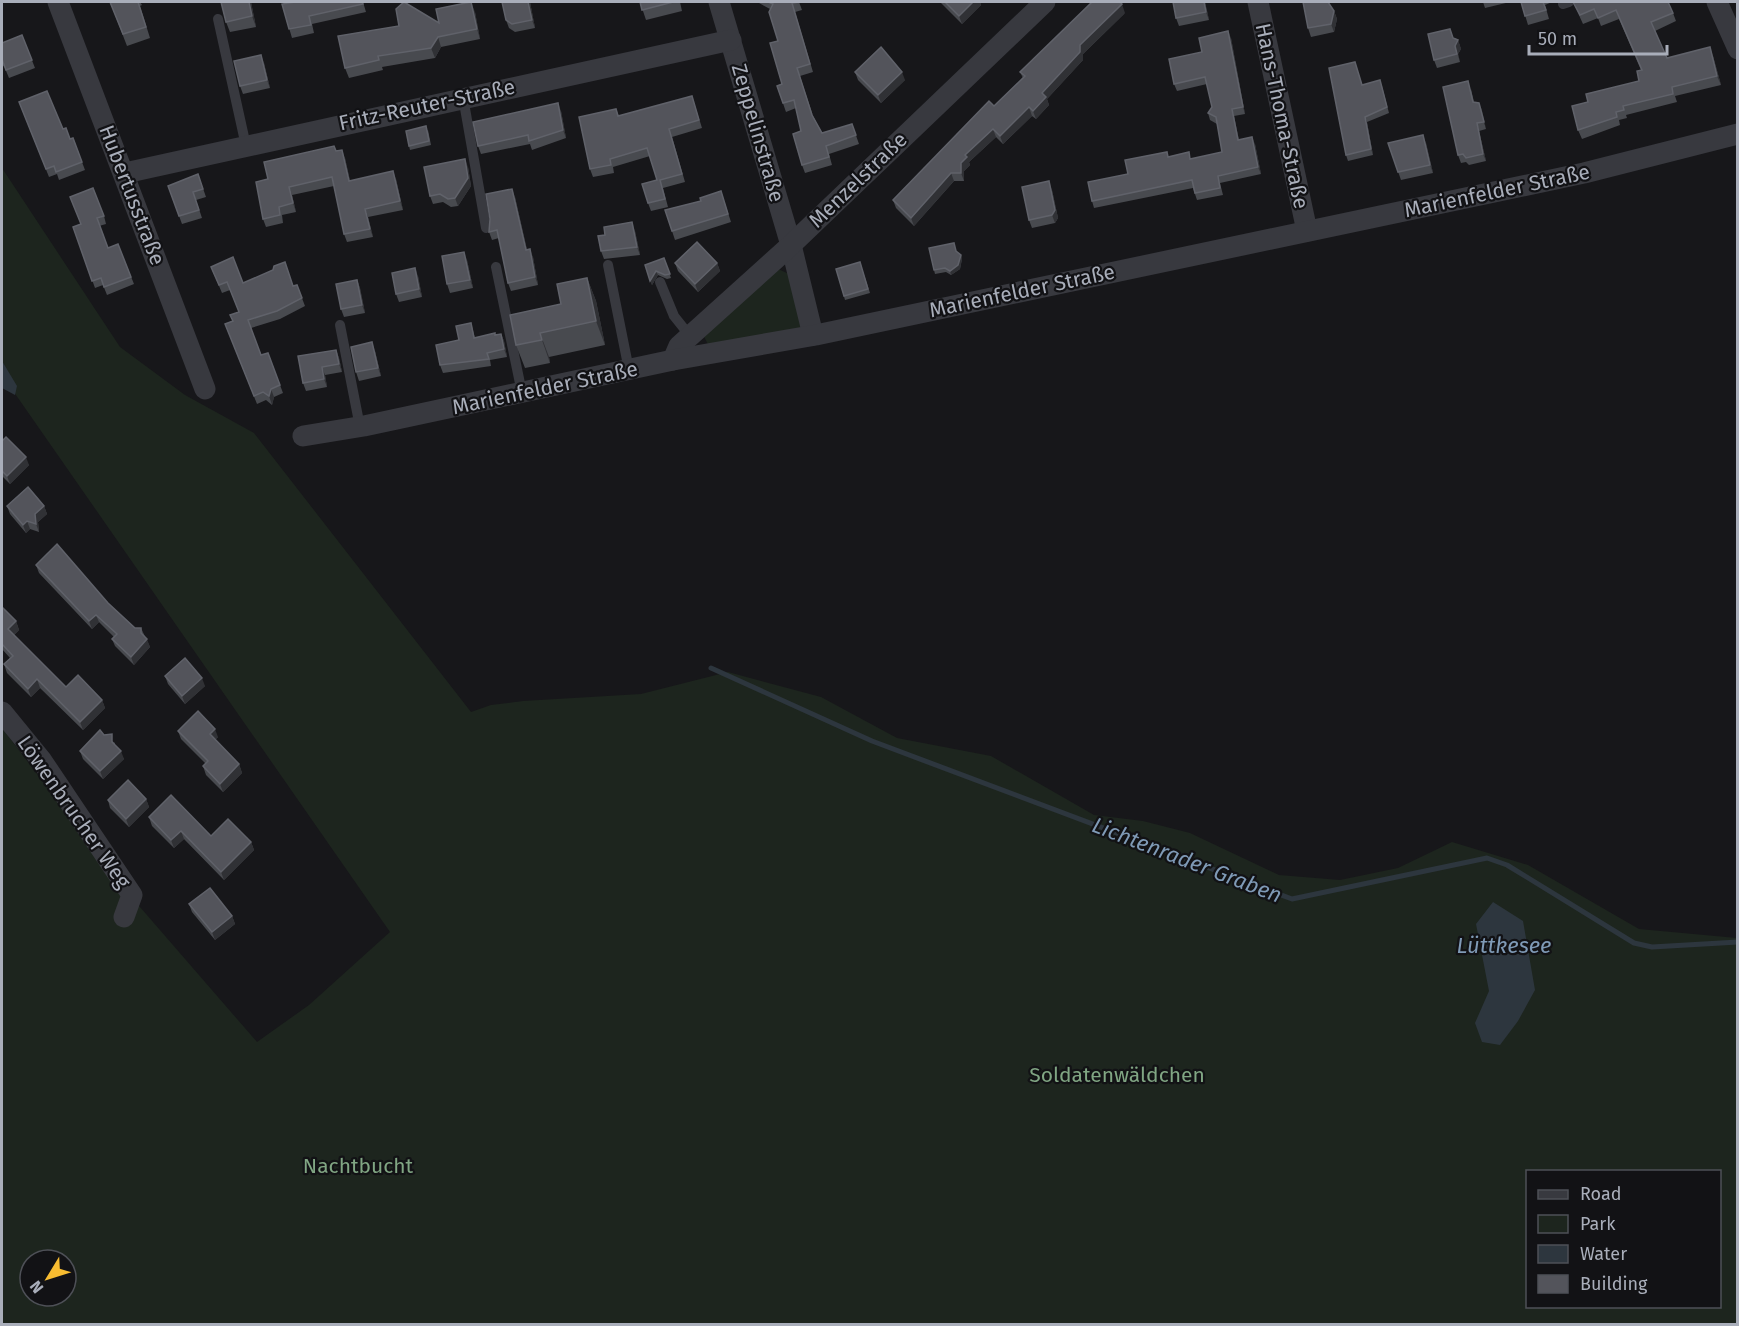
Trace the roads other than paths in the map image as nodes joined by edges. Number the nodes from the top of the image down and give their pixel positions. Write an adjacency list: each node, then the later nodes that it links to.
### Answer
1 (58, 2): 12 (street, Hubertusstraße)
2 (719, 2): 7 (street, Zeppelinstraße)
3 (1045, 2): 15 (street, Menzelstraße)
4 (1258, 2): 14 (street, Hans-Thoma-Straße)
5 (1717, 2): 8 (street)
6 (219, 19): 11 (lane)
7 (731, 40): 9 (street, Fritz-Reuter-Straße); 15 (street, Zeppelinstraße)
8 (1737, 49)
9 (463, 97): 11 (street, Fritz-Reuter-Straße); 13 (lane)
10 (1737, 134): 14 (street, Marienfelder Straße)
11 (246, 146): 12 (street, Fritz-Reuter-Straße)
12 (124, 173): 24 (street, Hubertusstraße)
13 (486, 228)
14 (1307, 231): 20 (street, Marienfelder Straße)
15 (791, 245): 20 (street, Zeppelinstraße); 21 (street, Menzelstraße)
16 (608, 265): 23 (lane)
17 (496, 267): 25 (lane)
18 (660, 282): 21 (lane)
19 (340, 325): 26 (lane)
20 (813, 335): 22 (street, Marienfelder Straße)
21 (690, 336): 22 (street, Menzelstraße)
22 (673, 360): 23 (street, Marienfelder Straße)
23 (629, 370): 25 (street, Marienfelder Straße)
24 (205, 389)
25 (522, 393): 26 (street, Marienfelder Straße)
26 (360, 427): 27 (street, Marienfelder Straße)
27 (303, 436)
28 (2, 712): 29 (street, Löwenbrucher Weg)
29 (124, 917)

